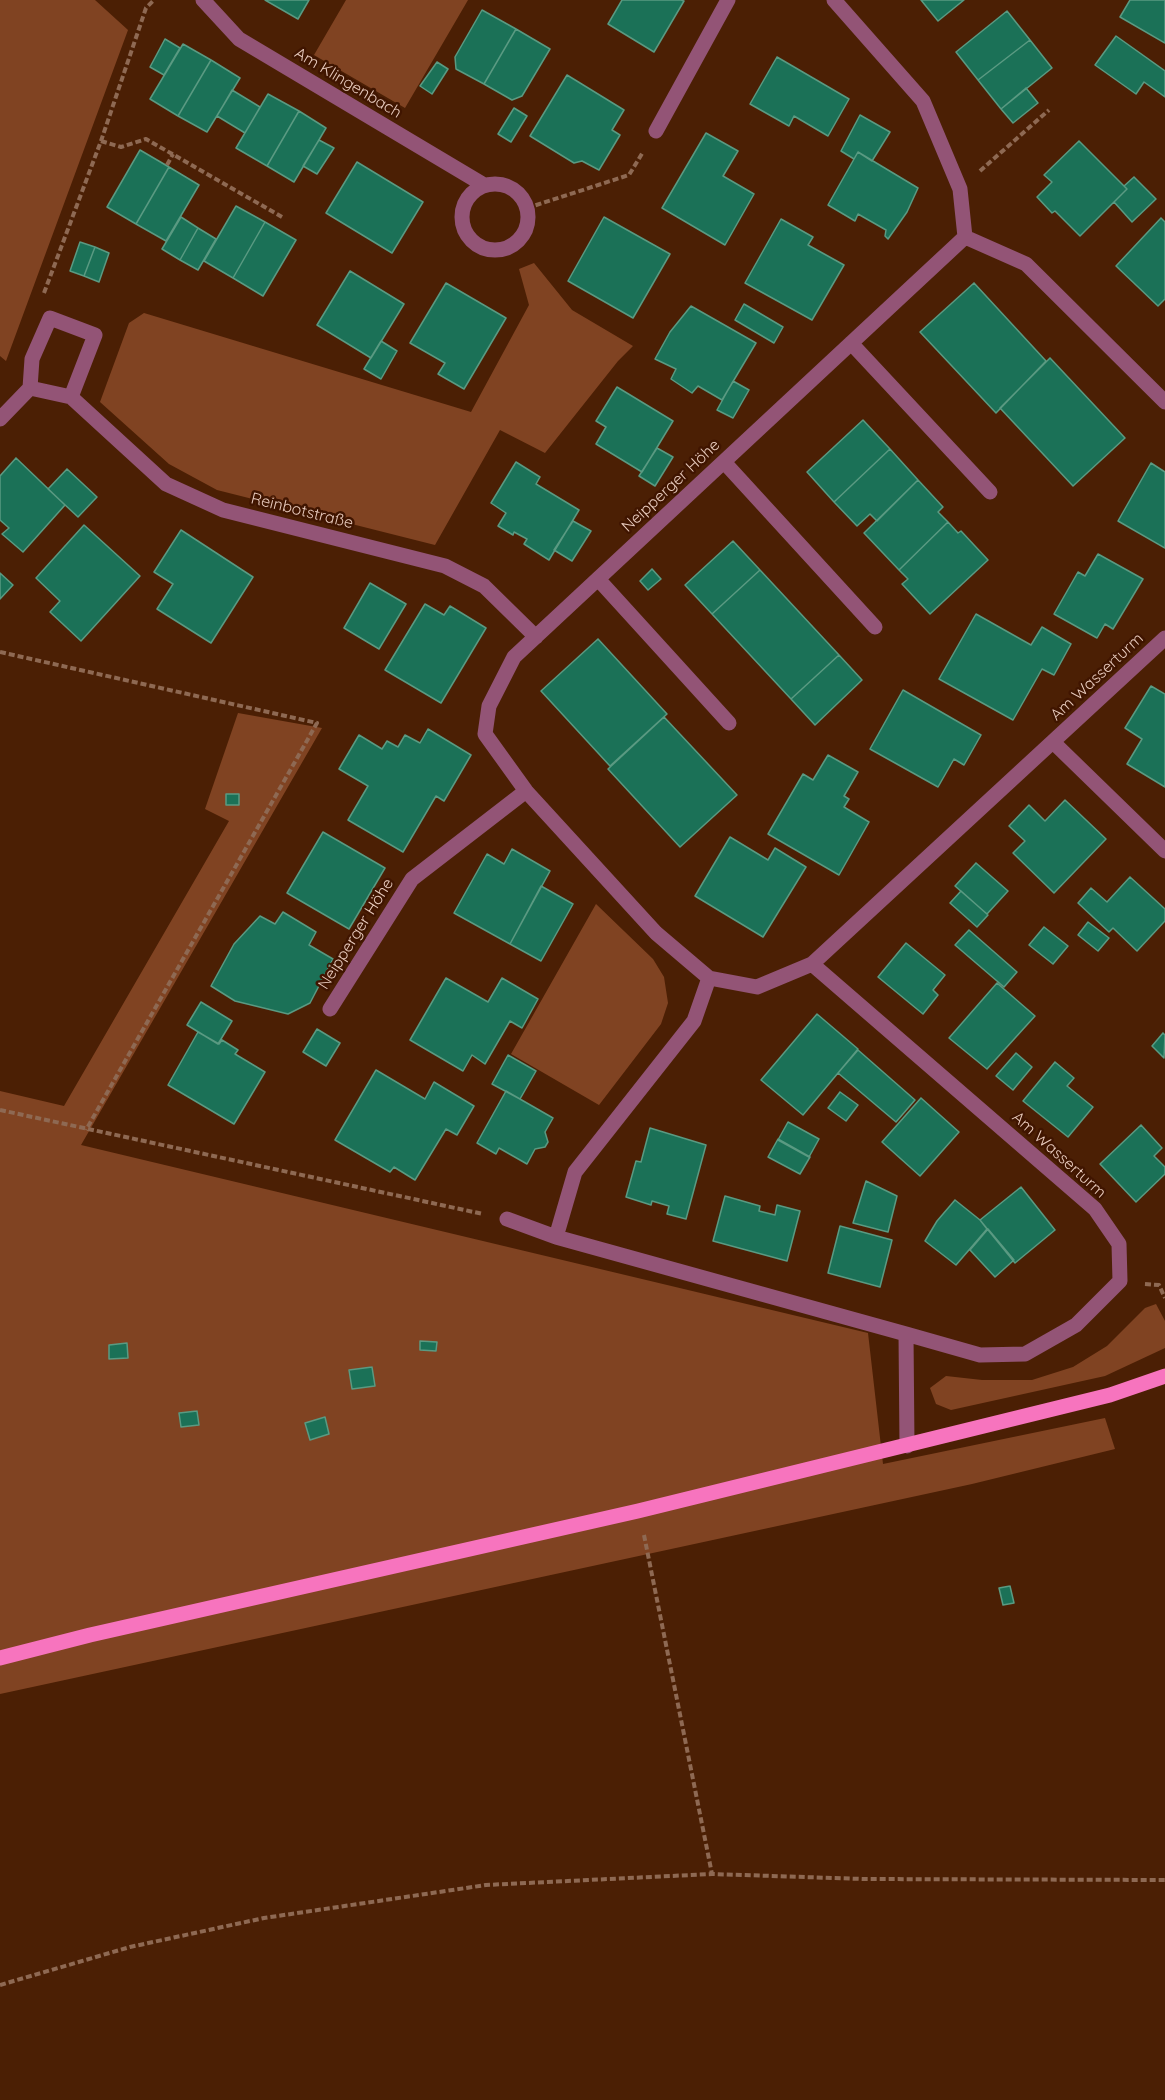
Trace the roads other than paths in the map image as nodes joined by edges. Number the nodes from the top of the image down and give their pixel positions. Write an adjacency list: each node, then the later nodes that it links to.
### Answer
1 (202, 0): 5 (street, Am Klingenbach)
2 (728, 0): 4 (street)
3 (834, 0): 6 (street)
4 (656, 131)
5 (484, 185): 5 (street, Am Klingenbach)
6 (965, 237): 7 (street, Neipperger Höhe); 10 (street)
7 (851, 344): 12 (street, Neipperger Höhe); 13 (street)
8 (30, 388): 9 (street); 9 (street); 11 (street)
9 (71, 397): 16 (street, Reinbotstraße)
10 (1165, 402)
11 (0, 419)
12 (724, 462): 14 (street, Neipperger Höhe); 15 (street)
13 (990, 492)
14 (598, 579): 16 (street, Neipperger Höhe); 18 (street)
15 (875, 627)
16 (536, 637): 20 (street, Neipperger Höhe)
17 (1165, 638): 19 (street, Am Wasserturm)
18 (729, 723)
19 (1053, 742): 21 (street, Am Wasserturm); 22 (street, Am Wasserturm)
20 (526, 792): 23 (street, Neipperger Höhe); 24 (street, Neipperger Höhe)
21 (1165, 851)
22 (812, 964): 23 (street, Am Wasserturm); 27 (street, Am Wasserturm)
23 (709, 978): 26 (street)
24 (330, 1009)
25 (507, 1219): 26 (street, Am Wasserturm)
26 (556, 1237): 27 (street, Am Wasserturm)
27 (906, 1334): 29 (street)
28 (1165, 1377): 29 (main road)
29 (907, 1446): 30 (main road)
30 (0, 1658)

